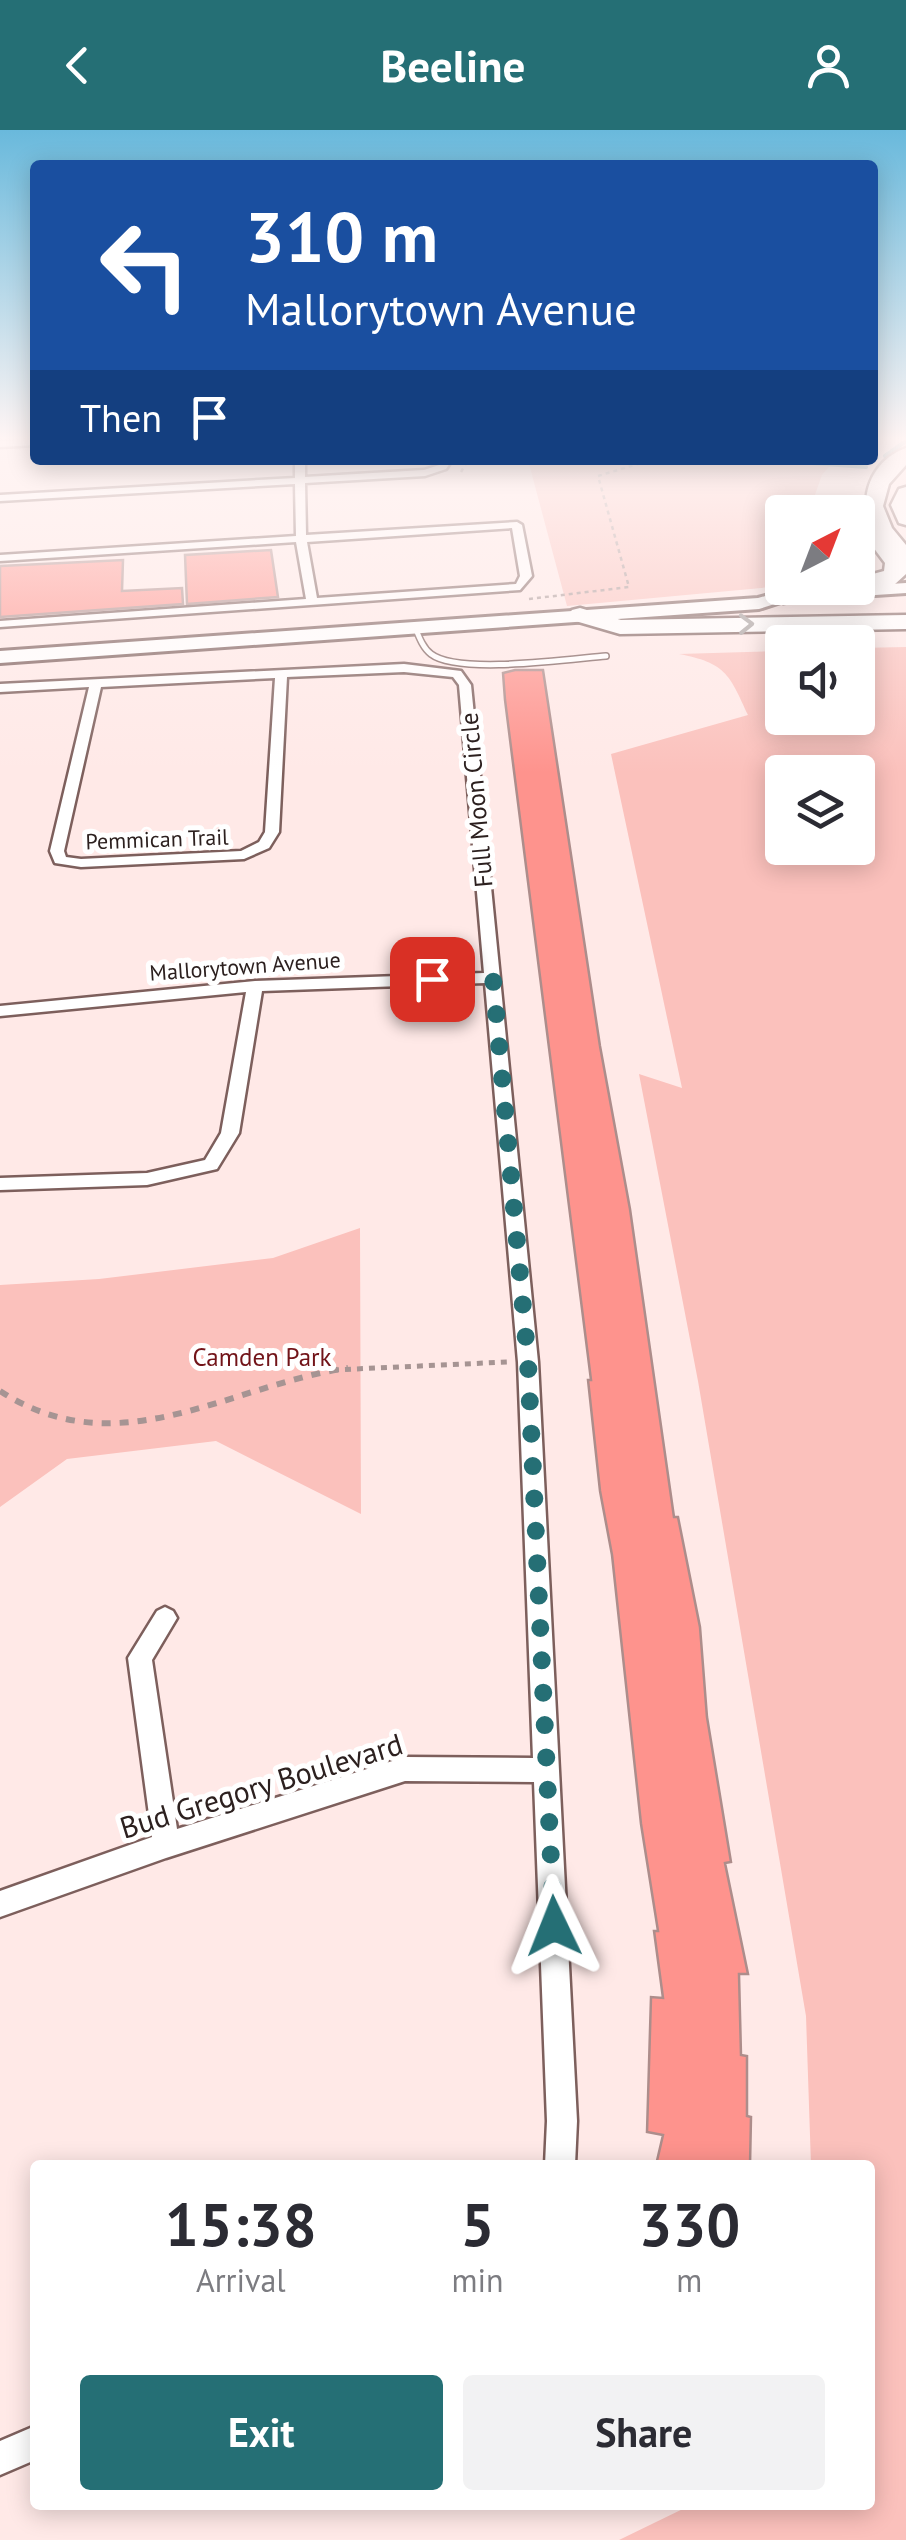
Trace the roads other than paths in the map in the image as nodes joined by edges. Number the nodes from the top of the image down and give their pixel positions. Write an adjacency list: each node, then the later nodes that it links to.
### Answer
1 (151, 548): 5 (street)
2 (303, 548): 11 (street)
3 (522, 548): 11 (street)
4 (885, 548): 6 (highway)
5 (0, 558)
6 (875, 582)
7 (906, 588): 8 (main road)
8 (875, 590)
9 (906, 599): 12 (main road)
10 (765, 601): 12 (main road)
11 (312, 602): 15 (street)
12 (759, 603): 13 (main road)
13 (580, 615): 14 (highway, one-way to 14); 16 (main road)
14 (906, 622)
15 (0, 624)
16 (415, 626): 17 (lane); 18 (main road)
17 (606, 656)
18 (0, 657)
19 (281, 675): 20 (street, Full Moon Circle); 20 (street, Pemmican Trail); 22 (street, Full Moon Circle)
20 (96, 682): 21 (street, Full Moon Circle)
21 (0, 688)
22 (493, 978): 23 (street, Mallorytown Avenue); 27 (street, Full Moon Circle)
23 (256, 986): 24 (street, Mallorytown Avenue); 25 (street)
24 (0, 1011)
25 (0, 1184)
26 (166, 1618): 28 (street)
27 (548, 1770): 28 (street, Bud Gregory Boulevard); 30 (street, Full Moon Circle)
28 (166, 1845): 29 (street, Bud Gregory Boulevard)
29 (0, 1904)
30 (560, 2160)
31 (30, 2445): 32 (street)
32 (0, 2458)

